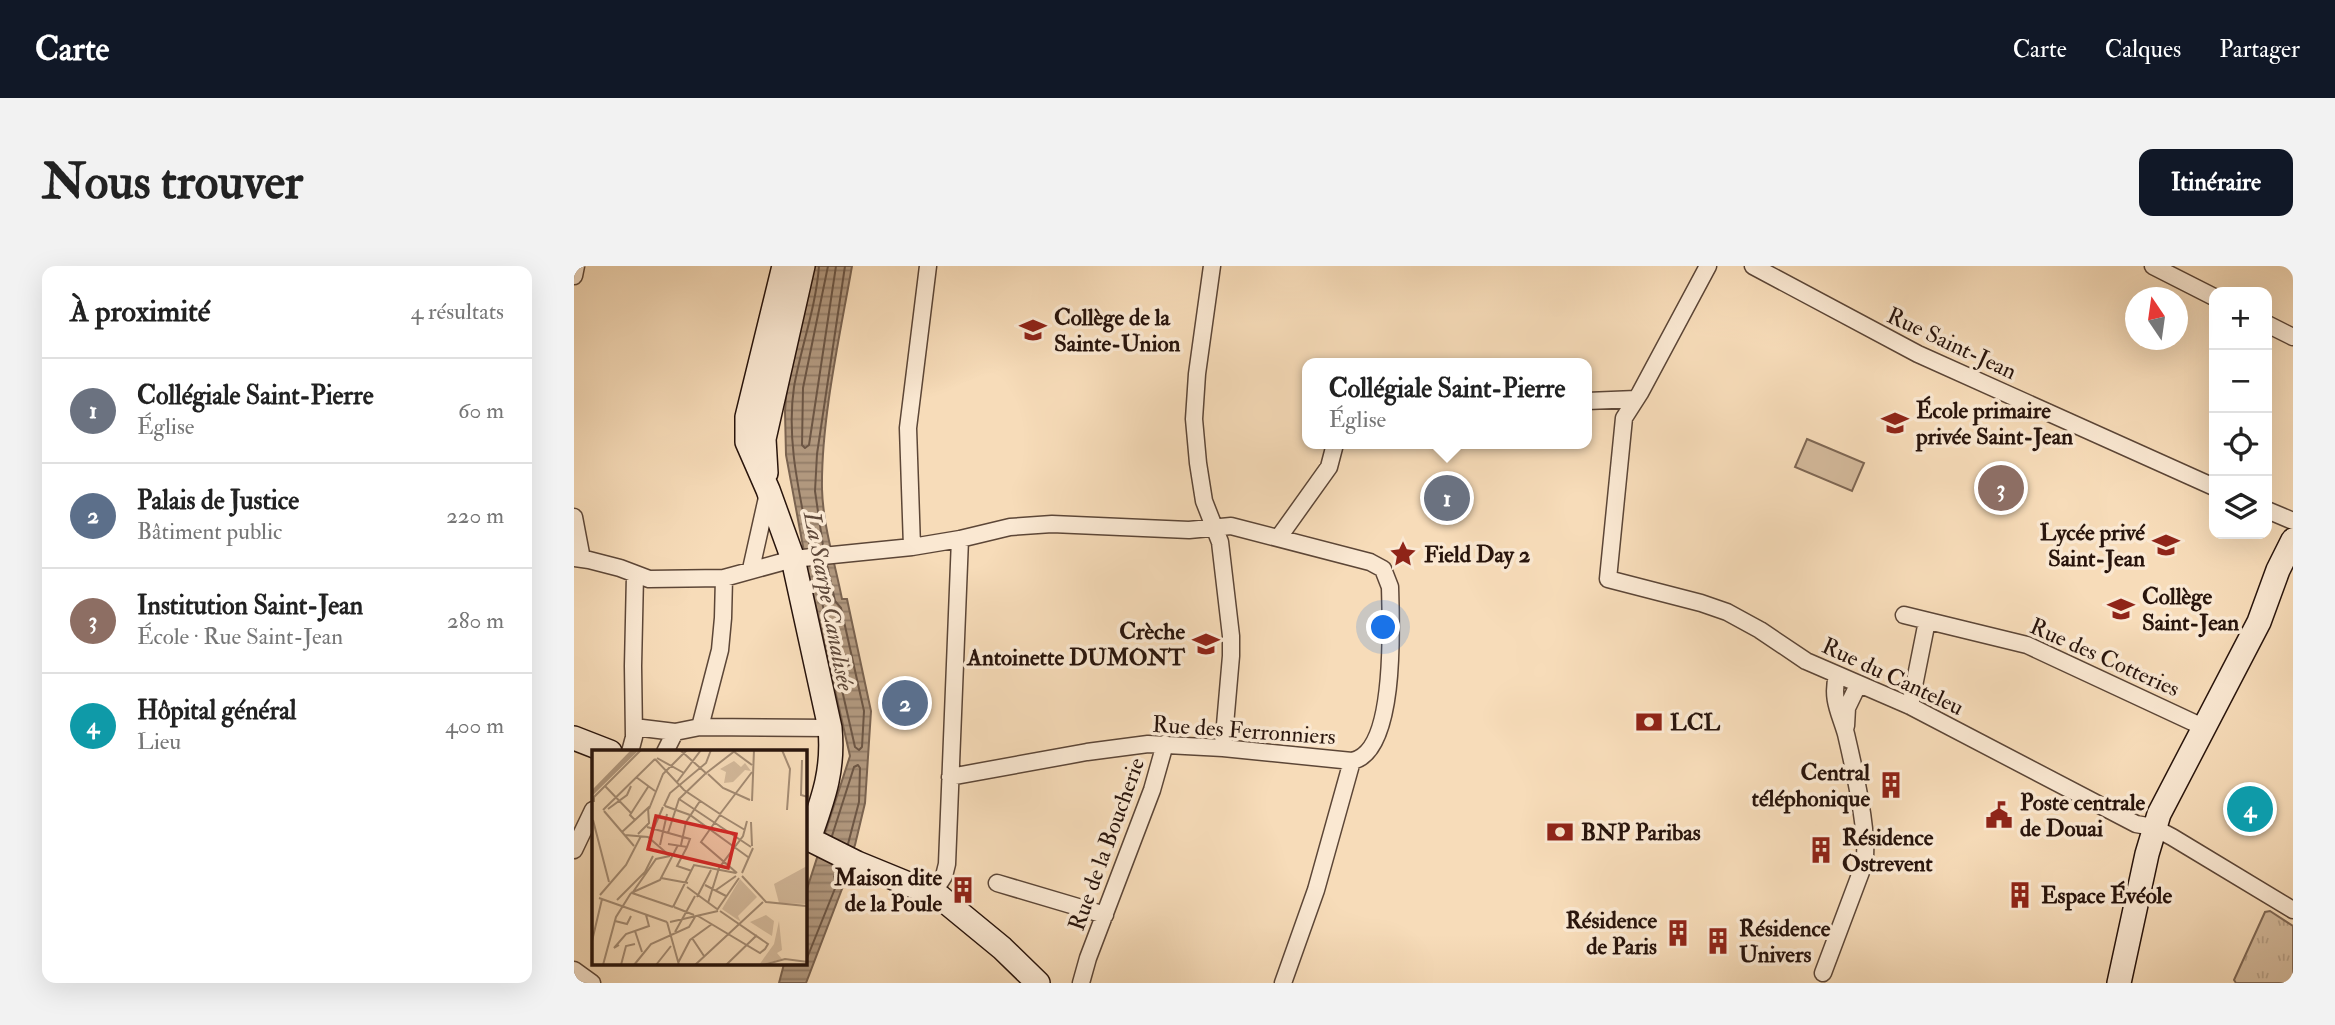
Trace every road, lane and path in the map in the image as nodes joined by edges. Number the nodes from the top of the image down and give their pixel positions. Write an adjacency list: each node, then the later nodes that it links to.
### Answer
1 (576, 266): 9 (street)
2 (784, 266): 17 (street)
3 (803, 266): 17 (street)
4 (928, 266): 25 (street)
5 (1212, 266): 21 (street)
6 (1708, 266): 13 (street)
7 (1753, 266): 16 (street, Rue Saint-Jean)
8 (2153, 266): 10 (street)
9 (574, 276)
10 (2209, 294)
11 (2272, 326): 12 (street)
12 (2293, 337)
13 (1636, 399): 14 (street); 33 (street, Rue du Canteleu)
14 (1592, 401)
15 (1334, 449): 22 (street)
16 (2209, 485)
17 (768, 490): 27 (street); 28 (street)
18 (2272, 512): 20 (street)
19 (574, 517): 26 (street)
20 (2293, 521)
21 (1215, 527): 22 (street); 23 (street); 44 (street)
22 (1279, 537): 48 (street)
23 (960, 539): 25 (street); 49 (street)
24 (2293, 540): 38 (street)
25 (912, 547): 27 (street)
26 (578, 559): 29 (street)
27 (797, 559): 28 (street); 39 (street)
28 (751, 569): 30 (street)
29 (635, 575): 30 (street); 36 (street)
30 (724, 578): 37 (street)
31 (1904, 615): 32 (street, Rue des Cotteries)
32 (1927, 621): 35 (street); 38 (street, Rue des Cotteries)
33 (1837, 676): 34 (street, Rue du Canteleu); 41 (street)
34 (1858, 685): 35 (street, Rue du Canteleu); 41 (street)
35 (1910, 706): 51 (street, Rue du Canteleu)
36 (634, 727): 40 (street); 46 (street)
37 (700, 727): 39 (street); 40 (street)
38 (2203, 727): 51 (street)
39 (830, 728): 52 (street)
40 (675, 732): 47 (street)
41 (1845, 732): 59 (street)
42 (574, 738): 45 (street)
43 (1165, 744): 44 (street, Rue des Ferronniers); 49 (street, Rue des Ferronniers); 57 (street, Rue de la Boucherie)
44 (1223, 748): 48 (street, Rue des Ferronniers)
45 (605, 750)
46 (630, 750)
47 (666, 750)
48 (1360, 757): 63 (street)
49 (950, 777): 55 (street)
50 (592, 812): 53 (street)
51 (2154, 828): 56 (street, Rue du Canteleu); 64 (street)
52 (811, 840): 55 (street)
53 (574, 850)
54 (997, 883): 57 (street)
55 (933, 892): 61 (street)
56 (2293, 910)
57 (1105, 915): 62 (street, Rue de la Boucherie)
58 (574, 970): 60 (street)
59 (1823, 973)
60 (592, 983)
61 (1038, 983)
62 (1082, 983)
63 (1283, 983)
64 (2119, 983)

